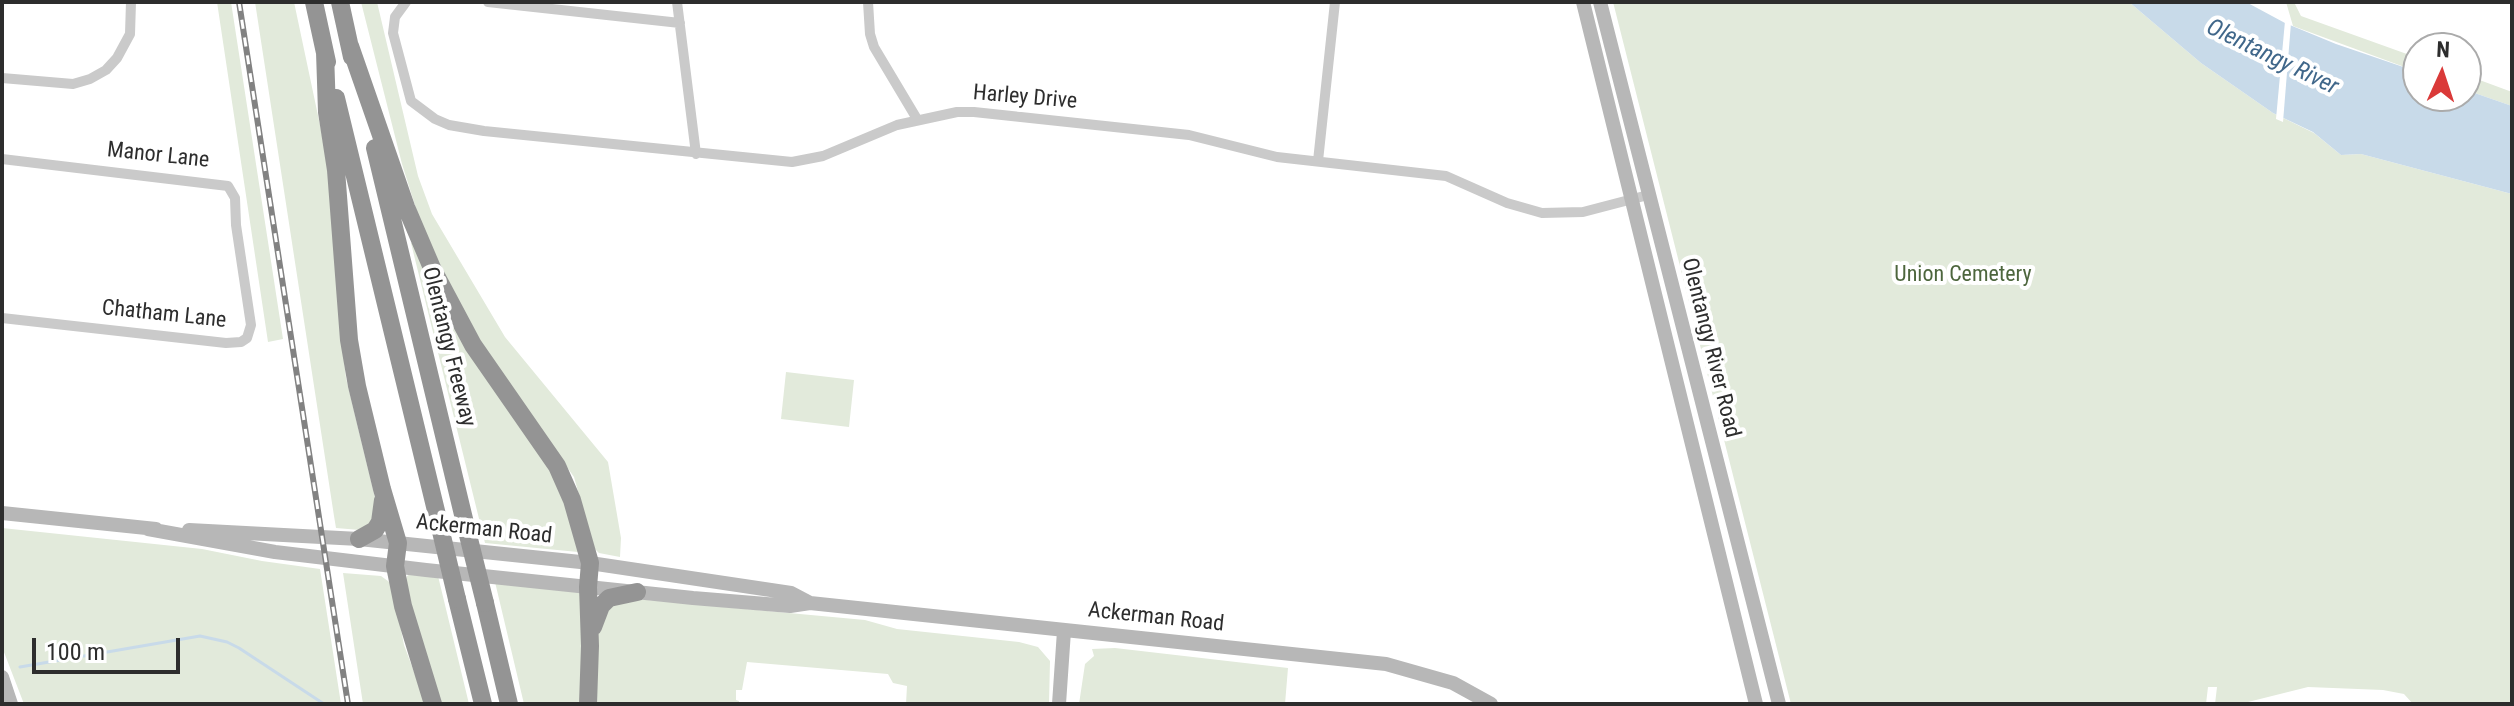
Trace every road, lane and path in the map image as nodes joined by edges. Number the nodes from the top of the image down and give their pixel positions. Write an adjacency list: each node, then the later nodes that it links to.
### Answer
1 (131, 2): 14 (street)
2 (314, 2): 13 (highway)
3 (340, 2): 12 (highway, Olentangy Freeway)
4 (406, 2): 16 (street, Harley Drive)
5 (488, 2): 11 (street)
6 (677, 2): 11 (street)
7 (868, 2): 15 (street)
8 (1335, 2): 18 (street)
9 (1583, 2): 20 (main road, Olentangy River Road)
10 (1600, 2): 19 (main road, Olentangy River Road)
11 (680, 23): 16 (street)
12 (350, 46): 28 (highway); 40 (highway, Olentangy Freeway, bridge)
13 (325, 52): 23 (highway); 39 (highway, bridge)
14 (2, 78)
15 (917, 119): 16 (street, Harley Drive); 18 (street, Harley Drive)
16 (696, 154)
17 (2, 159): 21 (street, Manor Lane)
18 (1318, 161): 20 (street, Harley Drive)
19 (1648, 195): 20 (street, Harley Drive); 44 (main road, Olentangy River Road)
20 (1631, 199): 43 (main road, Olentangy River Road)
21 (242, 265): 22 (street, Chatham Lane)
22 (2, 318)
23 (382, 489): 26 (highway); 27 (highway)
24 (2, 513): 25 (main road, Ackerman Road)
25 (148, 529): 26 (main road, Ackerman Road); 29 (main road, Ackerman Road)
26 (359, 539): 27 (main road, Ackerman Road)
27 (398, 543): 28 (main road, Ackerman Road); 29 (highway)
28 (590, 563): 30 (highway); 32 (main road, Ackerman Road)
29 (395, 566): 30 (main road, Ackerman Road); 38 (highway)
30 (588, 587): 31 (main road, Ackerman Road); 34 (highway)
31 (637, 592): 32 (main road, Ackerman Road); 34 (highway)
32 (810, 603): 33 (main road, Ackerman Road)
33 (1064, 631): 36 (main road, Ackerman Road); 42 (main road)
34 (590, 646): 41 (highway)
35 (2, 677): 37 (main road)
36 (1488, 703)
37 (11, 704)
38 (433, 704)
39 (483, 704)
40 (509, 704)
41 (588, 704)
42 (1059, 704)
43 (1756, 704)
44 (1779, 704)

